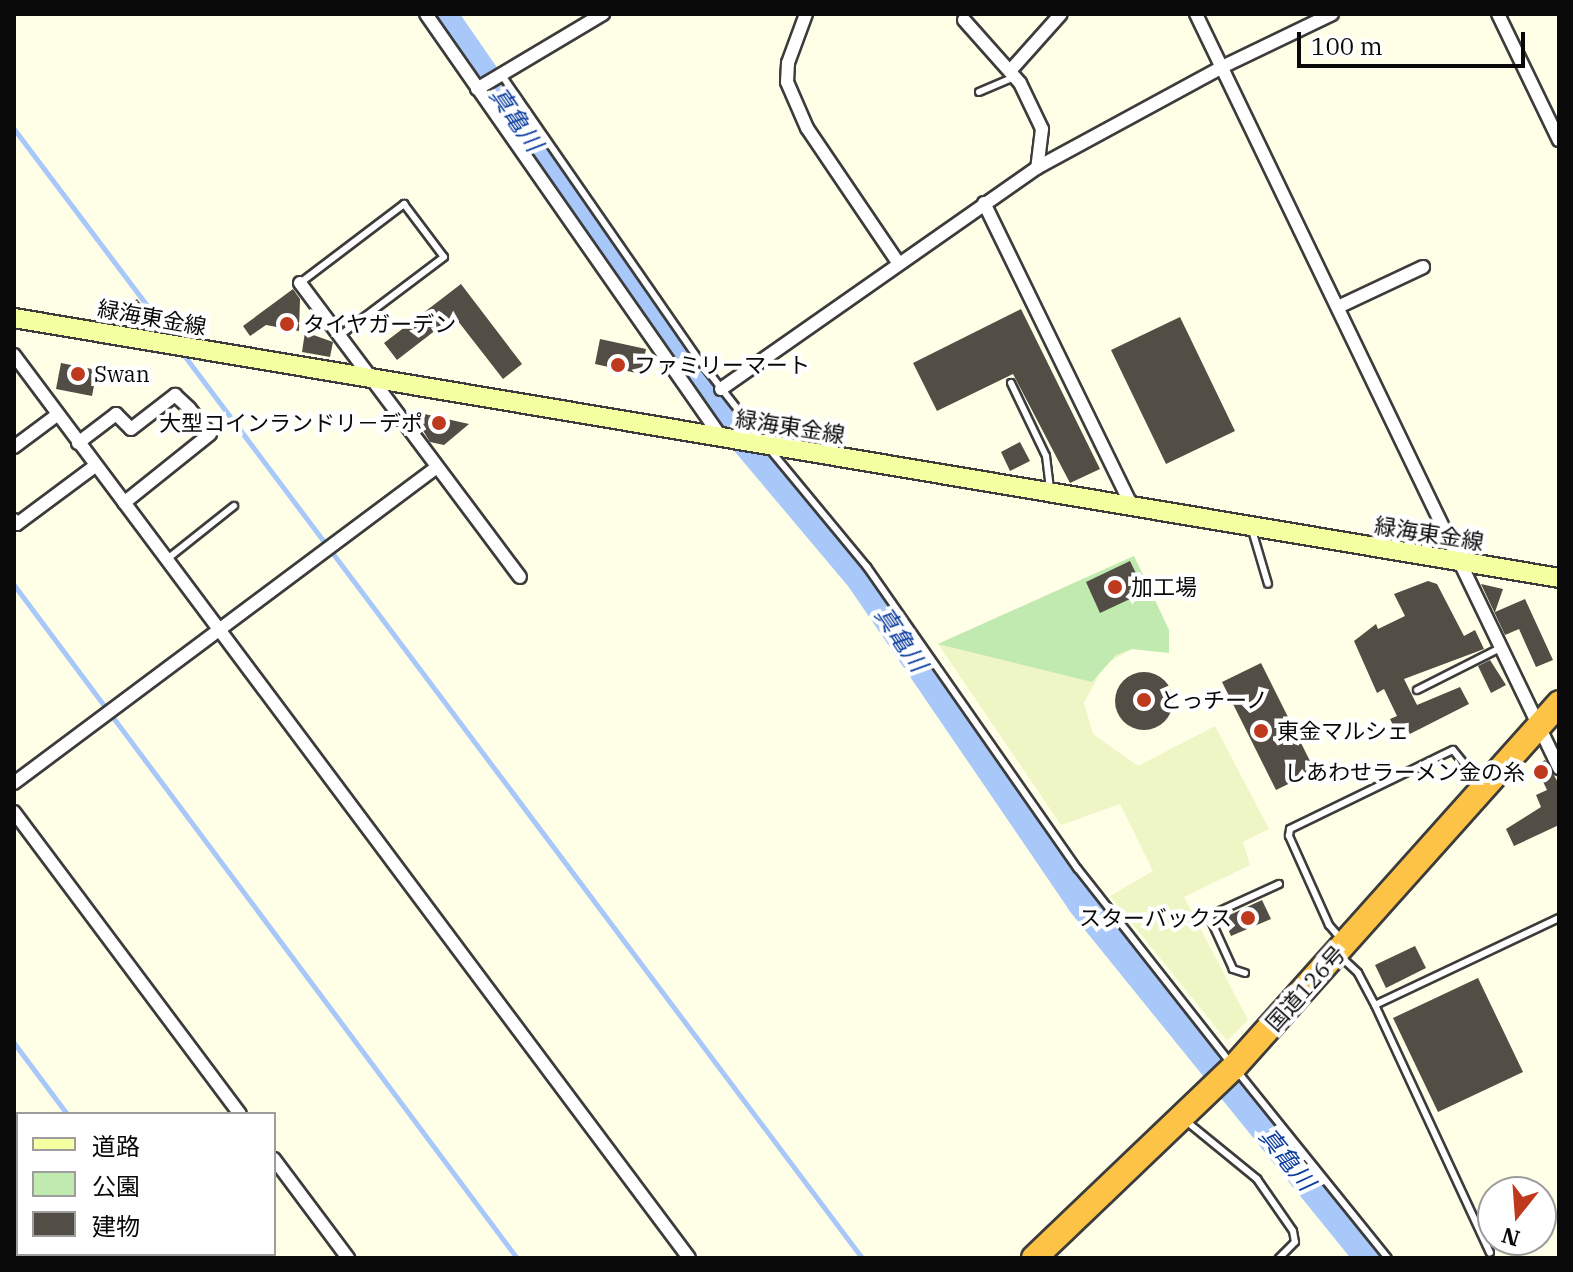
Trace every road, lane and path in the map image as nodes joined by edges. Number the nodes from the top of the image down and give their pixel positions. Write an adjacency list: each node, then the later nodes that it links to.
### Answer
1 (426, 14): 12 (street)
2 (603, 14): 10 (street)
3 (806, 14): 17 (street)
4 (1061, 14): 11 (street)
5 (1196, 14): 9 (street)
6 (1332, 14): 9 (street)
7 (1498, 14): 14 (street)
8 (964, 20): 11 (street)
9 (1222, 67): 15 (street); 20 (street)
10 (501, 73): 12 (street); 26 (lane)
11 (1013, 74): 13 (lane); 15 (street)
12 (477, 89): 28 (street)
13 (979, 92)
14 (1559, 140)
15 (1037, 168): 16 (street)
16 (984, 203): 17 (street); 37 (street)
17 (899, 264): 26 (street)
18 (1423, 267): 20 (street)
19 (300, 283): 22 (street); 22 (lane)
20 (1338, 307): 41 (street)
21 (14, 318): 24 (main road, 緑海東金線)
22 (339, 336): 24 (street)
23 (14, 355): 27 (street)
24 (372, 380): 28 (main road, 緑海東金線); 33 (street)
25 (1011, 383): 34 (lane)
26 (721, 389): 31 (lane)
27 (57, 415): 29 (street); 30 (street)
28 (723, 440): 31 (main road, 緑海東金線)
29 (78, 443): 32 (street); 35 (street)
30 (14, 447)
31 (767, 447): 34 (main road, 緑海東金線); 59 (lane)
32 (95, 466): 35 (street); 38 (street)
33 (437, 467): 42 (street); 45 (street)
34 (1050, 493): 37 (main road, 緑海東金線)
35 (124, 503): 40 (street)
36 (234, 506): 40 (lane)
37 (1132, 506): 39 (main road, 緑海東金線)
38 (14, 520)
39 (1252, 528): 41 (main road, 緑海東金線); 44 (lane)
40 (166, 560): 45 (street)
41 (1461, 562): 43 (main road, 緑海東金線); 46 (street)
42 (520, 577)
43 (1559, 578)
44 (1268, 584)
45 (219, 630): 51 (street); 66 (street)
46 (1502, 647): 47 (lane); 49 (street)
47 (1417, 690)
48 (1559, 703): 49 (highway, 国道126号)
49 (1539, 725): 50 (street); 52 (highway, 国道126号)
50 (1559, 768)
51 (14, 783)
52 (1485, 789): 56 (highway, 国道126号); 56 (lane)
53 (14, 812): 60 (street)
54 (1279, 884): 57 (lane)
55 (1559, 918): 58 (lane)
56 (1341, 948): 58 (lane); 59 (highway, 国道126号)
57 (1245, 973)
58 (1375, 1005): 63 (lane)
59 (1234, 1067): 61 (highway, 国道126号); 68 (lane)
60 (239, 1112)
61 (1183, 1117): 64 (highway, 国道126号); 67 (lane)
62 (276, 1162): 65 (street)
63 (1477, 1225)
64 (1048, 1254)
65 (348, 1258)
66 (689, 1258)
67 (1279, 1258)
68 (1388, 1258)

